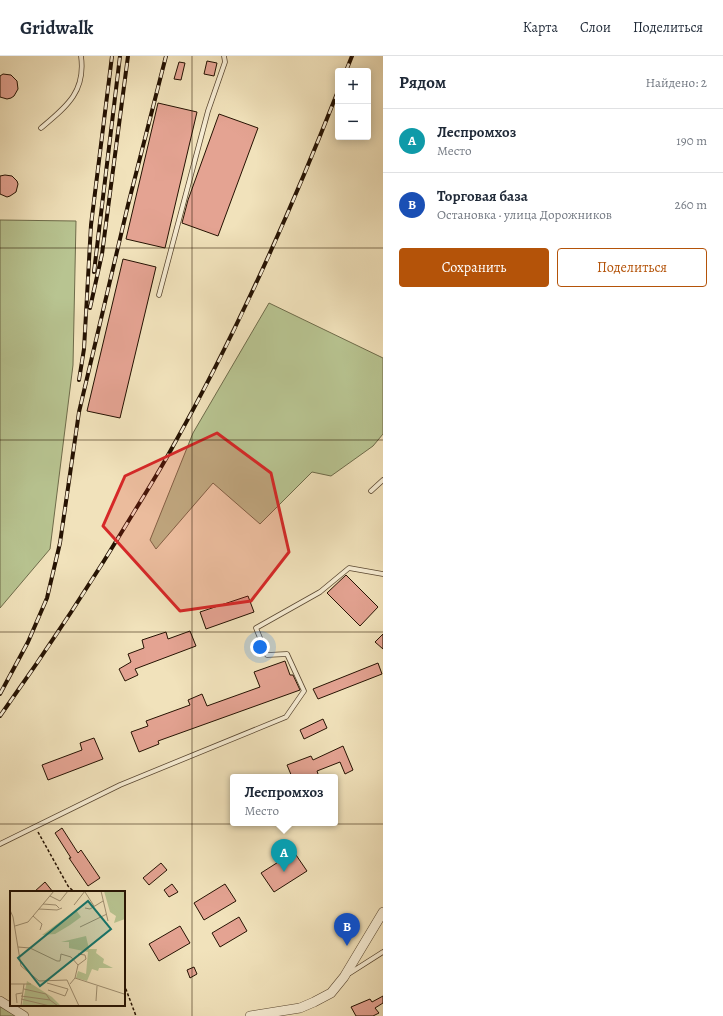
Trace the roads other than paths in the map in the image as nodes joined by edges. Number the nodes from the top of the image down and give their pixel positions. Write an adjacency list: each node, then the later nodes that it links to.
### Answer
1 (81, 56): 3 (lane)
2 (224, 56): 4 (lane)
3 (41, 128)
4 (160, 295)
5 (383, 480): 6 (lane)
6 (371, 491)
7 (383, 574): 8 (lane)
8 (0, 844)
9 (383, 912): 11 (street)
10 (383, 952): 11 (lane)
11 (344, 977): 14 (street)
12 (0, 1001): 13 (street)
13 (24, 1016)
14 (250, 1016)

